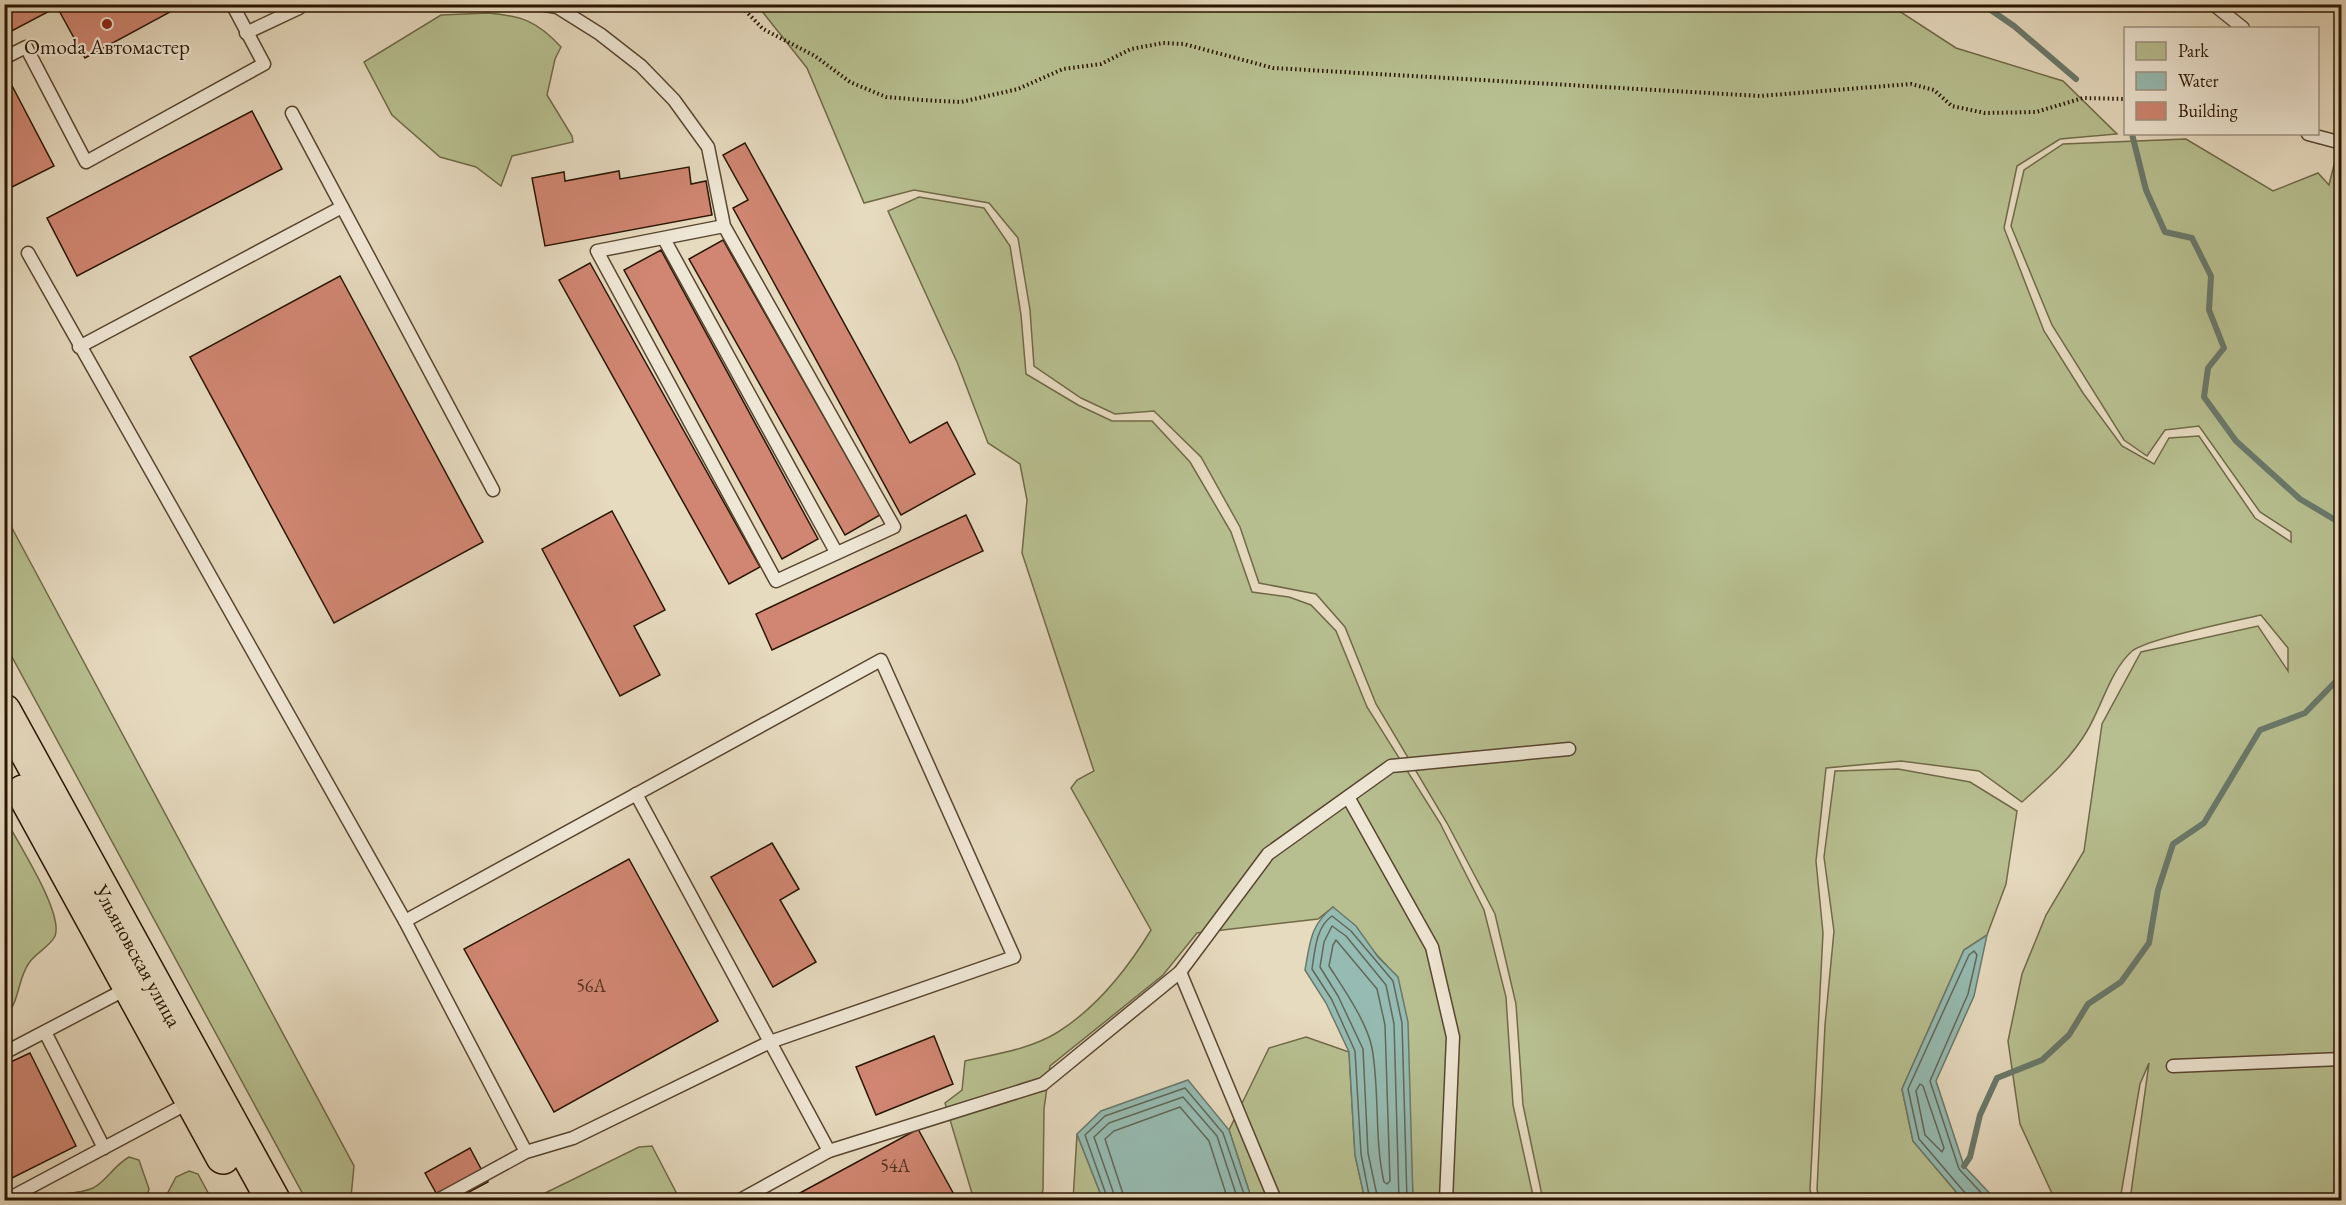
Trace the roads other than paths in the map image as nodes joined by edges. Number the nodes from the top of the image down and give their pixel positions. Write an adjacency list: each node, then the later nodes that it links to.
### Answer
1 (232, 4): 7 (lane)
2 (297, 4): 7 (lane)
3 (540, 4): 5 (lane)
4 (2213, 4): 6 (lane)
5 (561, 6): 13 (lane)
6 (2242, 27)
7 (246, 33): 8 (lane)
8 (4, 58)
9 (292, 113): 12 (lane)
10 (2312, 135): 11 (lane)
11 (2342, 143)
12 (342, 207): 16 (lane); 17 (lane)
13 (724, 226): 14 (lane); 18 (lane)
14 (664, 239): 18 (lane); 18 (lane)
15 (28, 254): 16 (lane)
16 (79, 347): 24 (lane)
17 (493, 490)
18 (836, 552)
19 (4, 711): 38 (highway, Ульяновская улица)
20 (1569, 749): 23 (lane)
21 (4, 759): 26 (highway, Ульяновская улица)
22 (636, 794): 24 (lane); 28 (lane); 28 (lane)
23 (1348, 797): 25 (lane); 42 (lane)
24 (405, 921): 35 (lane)
25 (1180, 972): 34 (lane); 41 (lane)
26 (129, 988): 27 (lane); 32 (highway, Ульяновская улица)
27 (45, 1032): 29 (lane); 33 (lane)
28 (770, 1042): 34 (lane); 35 (lane)
29 (4, 1053)
30 (2342, 1059): 31 (lane)
31 (2173, 1066)
32 (192, 1101): 33 (lane); 37 (highway, Ульяновская улица)
33 (104, 1148): 36 (lane)
34 (829, 1151): 40 (lane)
35 (526, 1152): 39 (lane)
36 (6, 1200)
37 (247, 1200)
38 (273, 1200)
39 (438, 1200)
40 (740, 1200)
41 (1275, 1200)
42 (1446, 1200)

